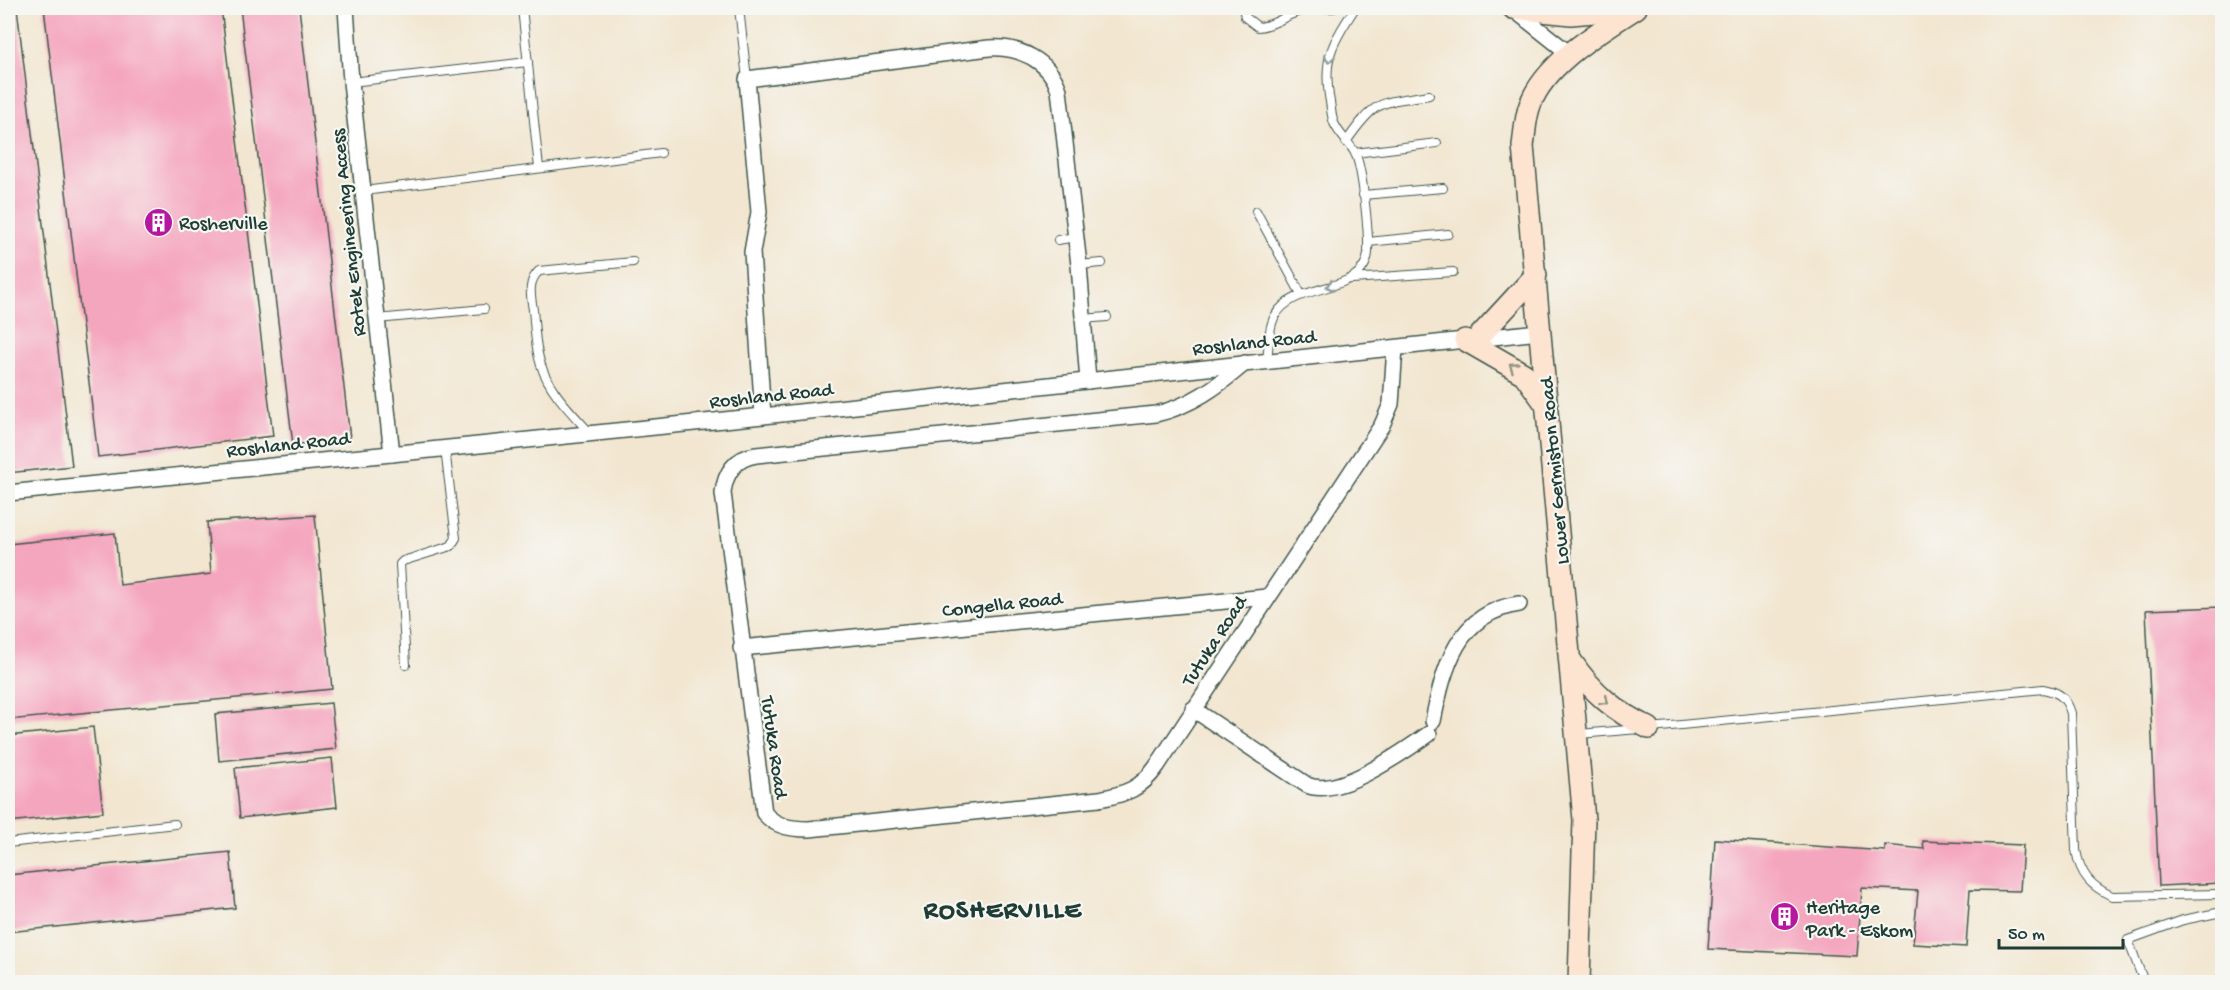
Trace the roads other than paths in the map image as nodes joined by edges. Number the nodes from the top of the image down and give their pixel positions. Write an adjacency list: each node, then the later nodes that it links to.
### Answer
1 (346, 8): 13 (street, Rotek Engineering Access)
2 (522, 8): 11 (lane)
3 (739, 8): 12 (lane)
4 (1243, 8): 9 (lane)
5 (1334, 8): 9 (lane)
6 (1355, 8): 15 (lane, one-way to 15)
7 (1512, 8): 8 (street); 10 (street)
8 (1635, 8): 10 (street, Lower Germiston Road)
9 (1299, 9)
10 (1571, 55): 32 (street, Lower Germiston Road)
11 (528, 62): 13 (lane); 19 (lane)
12 (747, 79): 25 (street); 46 (street)
13 (351, 82): 21 (street, Rotek Engineering Access)
14 (1429, 95): 15 (lane)
15 (1346, 142): 18 (lane)
16 (1437, 142): 18 (lane)
17 (661, 153): 19 (lane)
18 (1355, 153): 22 (lane)
19 (539, 168): 21 (lane)
20 (1443, 188): 22 (lane)
21 (364, 190): 37 (street, Rotek Engineering Access)
22 (1363, 195): 27 (lane)
23 (1256, 211): 34 (lane)
24 (1448, 234): 27 (lane)
25 (1075, 237): 26 (lane); 30 (street)
26 (1058, 240)
27 (1368, 242): 33 (lane)
28 (633, 262): 47 (lane)
29 (1102, 263): 30 (lane)
30 (1079, 265): 38 (street)
31 (1453, 272): 33 (lane)
32 (1536, 275): 39 (street, Lower Germiston Road); 40 (street)
33 (1352, 279): 34 (lane, one-way to 34)
34 (1301, 294): 42 (lane)
35 (484, 309): 37 (lane)
36 (1107, 317): 38 (lane)
37 (377, 319): 49 (street, Rotek Engineering Access)
38 (1083, 319): 44 (street)
39 (1539, 332): 40 (street, Roshland Road); 45 (street, Lower Germiston Road)
40 (1471, 340): 41 (street, Roshland Road); 45 (street, one-way to 40)
41 (1395, 348): 42 (street, Roshland Road); 51 (street, Tutuka Road)
42 (1268, 361): 43 (street, Roshland Road)
43 (1245, 363): 44 (street, Roshland Road); 53 (street, Tutuka Road)
44 (1088, 381): 46 (street, Roshland Road)
45 (1548, 407): 54 (street, Lower Germiston Road)
46 (764, 416): 47 (street, Roshland Road)
47 (591, 434): 48 (street, Roshland Road)
48 (445, 449): 49 (street, Roshland Road); 55 (lane)
49 (392, 454): 50 (street, Roshland Road)
50 (8, 493)
51 (1267, 597): 53 (street, Congella Road); 56 (street, Tutuka Road)
52 (1519, 604): 56 (street)
53 (741, 648): 56 (street, Tutuka Road)
54 (1570, 661): 57 (street, one-way to 57); 58 (street, Lower Germiston Road)
55 (406, 665)
56 (1193, 709)
57 (1650, 728): 58 (lane); 61 (lane)
58 (1578, 734): 63 (street, Lower Germiston Road)
59 (175, 824): 60 (lane)
60 (8, 843)
61 (2223, 894)
62 (2223, 912): 64 (lane)
63 (1579, 982)
64 (2144, 982)

